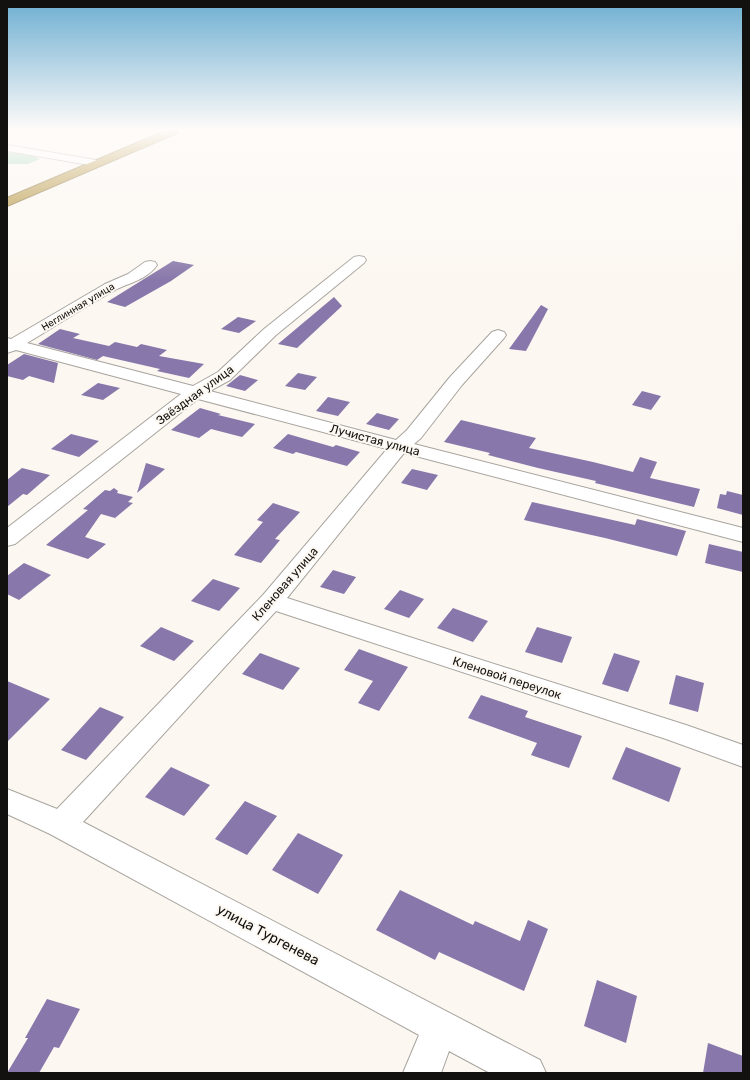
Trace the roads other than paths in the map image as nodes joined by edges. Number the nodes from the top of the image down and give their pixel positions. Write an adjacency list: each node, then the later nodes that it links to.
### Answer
1 (55, 181): 2 (highway)
2 (7, 202)
3 (360, 260): 7 (street, Звёздная улица)
4 (150, 265): 6 (street, Неглинная улица)
5 (498, 334): 8 (street, Кленовая улица)
6 (9, 345): 7 (street, Лучистая улица)
7 (194, 393): 8 (street, Лучистая улица); 10 (street, Звёздная улица)
8 (399, 447): 9 (street, Лучистая улица); 11 (street, Кленовая улица)
9 (743, 535)
10 (7, 539)
11 (271, 601): 12 (street, Кленовой переулок); 14 (street, Кленовая улица)
12 (743, 756)
13 (7, 801): 14 (street, улица Тургенева)
14 (61, 825): 15 (street, улица Тургенева)
15 (441, 1027): 16 (street); 17 (street, улица Тургенева)
16 (422, 1073)
17 (527, 1073)

